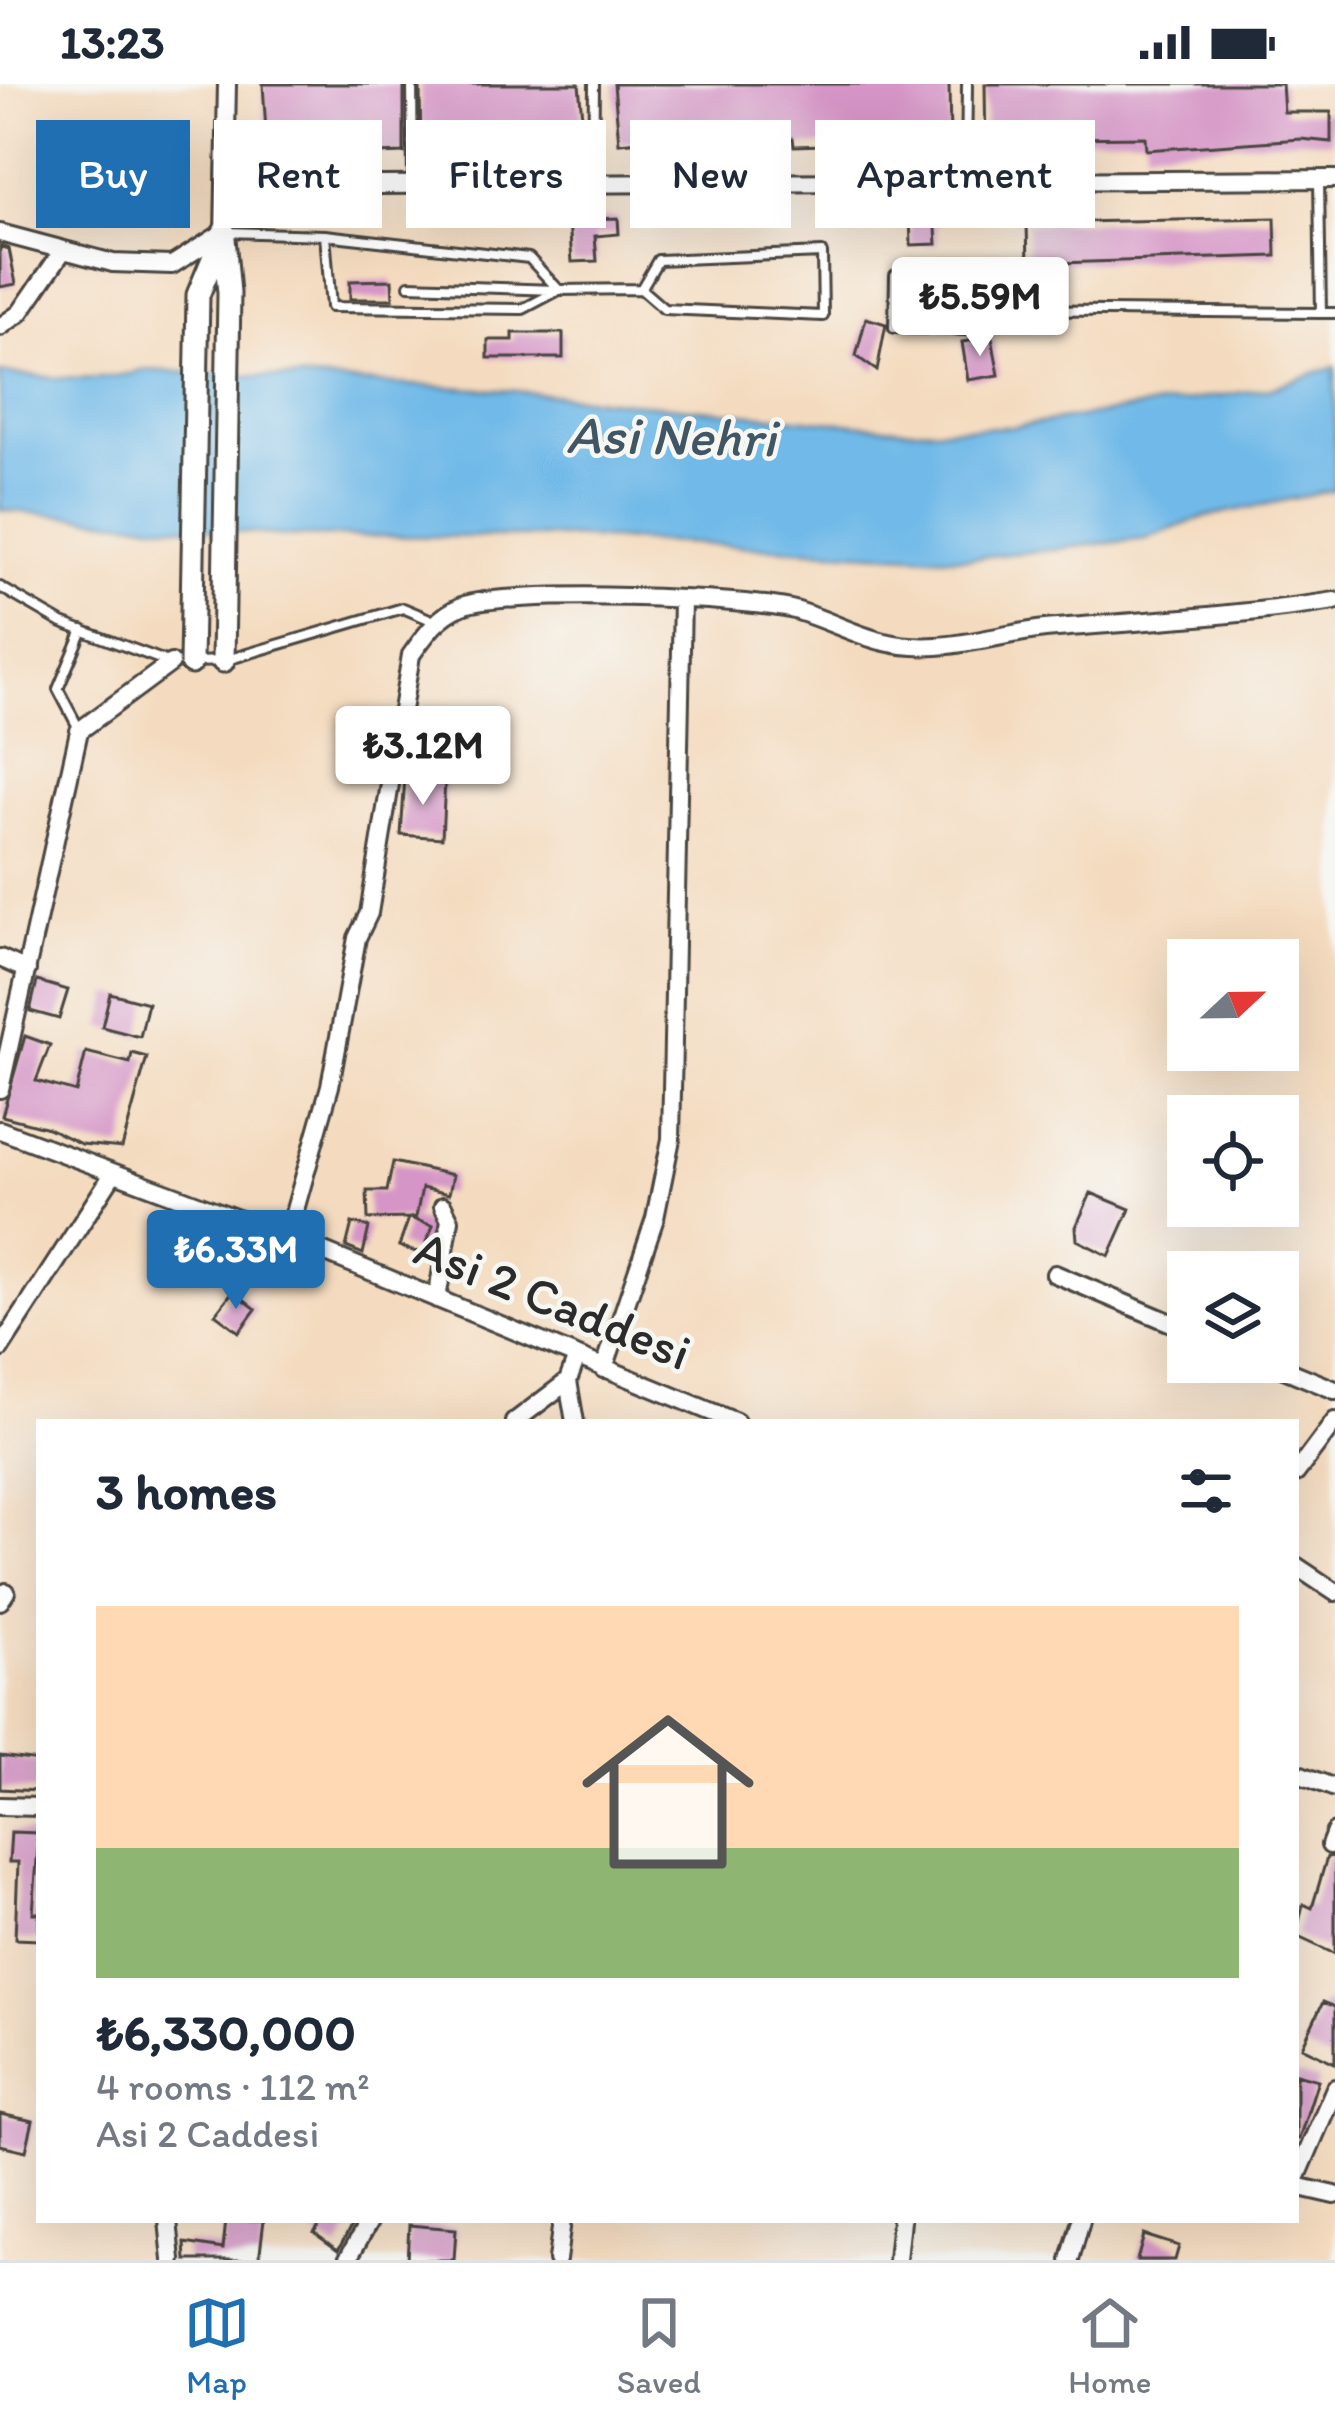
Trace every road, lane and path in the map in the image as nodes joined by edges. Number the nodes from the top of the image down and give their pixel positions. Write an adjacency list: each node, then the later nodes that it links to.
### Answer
1 (227, 84): 5 (street)
2 (412, 84): 6 (lane)
3 (594, 84): 7 (lane)
4 (967, 84): 8 (lane)
5 (226, 120)
6 (412, 120)
7 (594, 120)
8 (967, 120)
9 (1095, 178): 10 (street)
10 (1327, 179): 22 (lane)
11 (815, 180): 12 (street)
12 (606, 183)
13 (224, 228): 14 (street)
14 (224, 232): 16 (lane); 17 (street); 30 (street); 31 (street)
15 (0, 233): 17 (street)
16 (325, 235): 20 (lane); 20 (lane)
17 (62, 252): 24 (street)
18 (409, 285): 20 (lane)
19 (641, 289): 19 (lane); 20 (lane)
20 (559, 290)
21 (994, 310): 21 (lane); 22 (lane)
22 (1321, 313): 23 (lane)
23 (1335, 313)
24 (0, 327)
25 (0, 587): 29 (lane)
26 (682, 600): 27 (street); 28 (street); 45 (street)
27 (1335, 602)
28 (435, 622): 30 (lane); 39 (street)
29 (82, 631): 31 (lane); 32 (lane)
30 (224, 661): 31 (lane)
31 (181, 663): 32 (street)
32 (79, 730): 34 (street)
33 (0, 958): 34 (street)
34 (26, 970): 35 (street)
35 (0, 1089)
36 (0, 1130): 37 (street, Asi 2 Caddesi)
37 (113, 1174): 39 (street, Asi 2 Caddesi); 43 (street)
38 (442, 1206): 41 (street)
39 (287, 1238): 41 (street, Asi 2 Caddesi)
40 (1055, 1274): 42 (street)
41 (437, 1299): 44 (street, Asi 2 Caddesi)
42 (1167, 1321)
43 (2, 1343)
44 (576, 1358): 45 (street, Asi 2 Caddesi); 47 (street)
45 (604, 1369): 51 (street, Asi 2 Caddesi)
46 (1299, 1375): 48 (street)
47 (568, 1381): 49 (street); 50 (street)
48 (1335, 1390)
49 (518, 1419)
50 (574, 1419)
51 (729, 1419)
52 (1335, 1421): 53 (street)
53 (1299, 1469)
54 (1299, 1568): 55 (street)
55 (1335, 1592)
56 (1299, 1774): 57 (street)
57 (1335, 1788)
58 (0, 1806): 59 (street)
59 (36, 1807)
60 (1335, 2088): 61 (street)
61 (1299, 2175)
62 (1299, 2183): 63 (street)
63 (1335, 2195)
64 (168, 2223): 69 (street)
65 (368, 2223): 70 (street)
66 (562, 2223): 71 (street)
67 (901, 2223): 72 (street)
68 (1080, 2223): 73 (street)
69 (172, 2260)
70 (347, 2260)
71 (556, 2260)
72 (897, 2260)
73 (1070, 2260)

